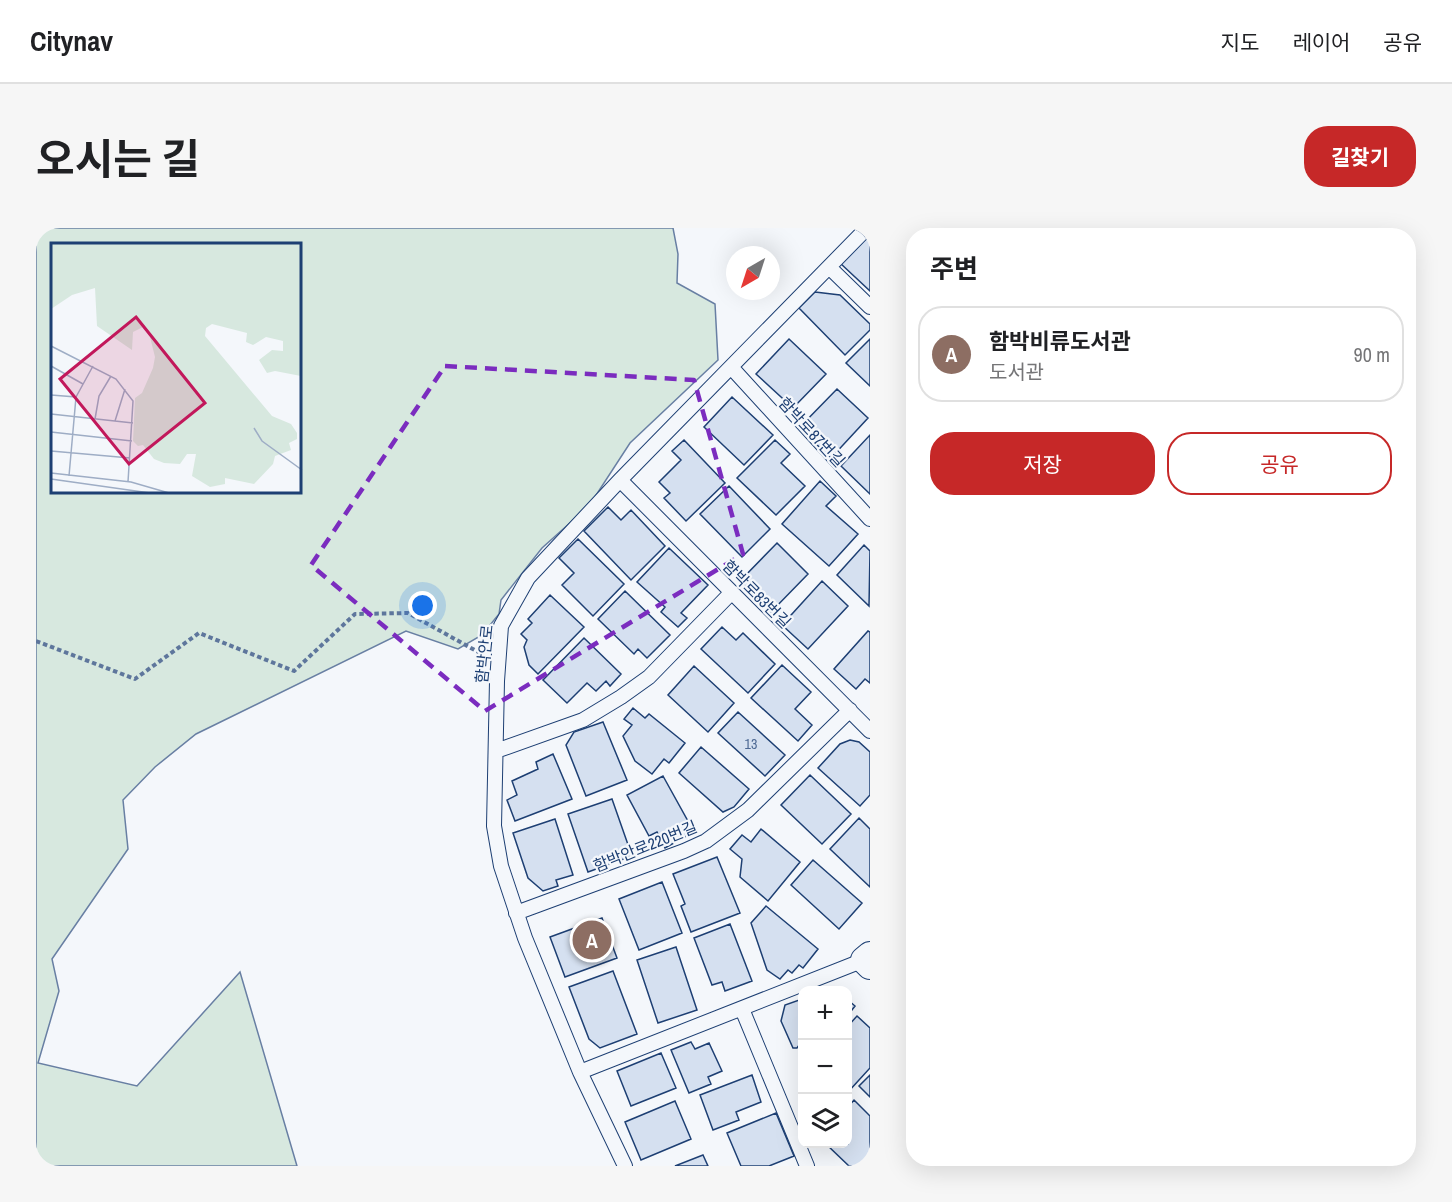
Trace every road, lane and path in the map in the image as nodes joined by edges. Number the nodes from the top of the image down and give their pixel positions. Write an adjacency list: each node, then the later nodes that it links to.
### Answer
1 (867, 228): 2 (lane, 함박안로)
2 (829, 267): 3 (lane); 4 (lane, 함박안로)
3 (870, 307)
4 (731, 367): 5 (lane, 함박안로); 6 (lane, 함박로87번길)
5 (620, 480): 7 (lane, 함박로83번길); 9 (lane, 함박안로)
6 (870, 519)
7 (732, 592): 10 (lane, 함박로83번길); 12 (lane)
8 (36, 641): 9 (path)
9 (499, 664): 12 (lane, 함박안로)
10 (850, 710): 11 (lane, 함박로83번길); 13 (lane, 함박안로220번길)
11 (870, 731)
12 (496, 751): 13 (lane, 함박안로)
13 (516, 913): 16 (lane, 함박안로)
14 (868, 960): 15 (lane)
15 (742, 1009): 16 (lane); 18 (lane)
16 (580, 1072): 17 (lane, 함박안로)
17 (625, 1166)
18 (807, 1166)

